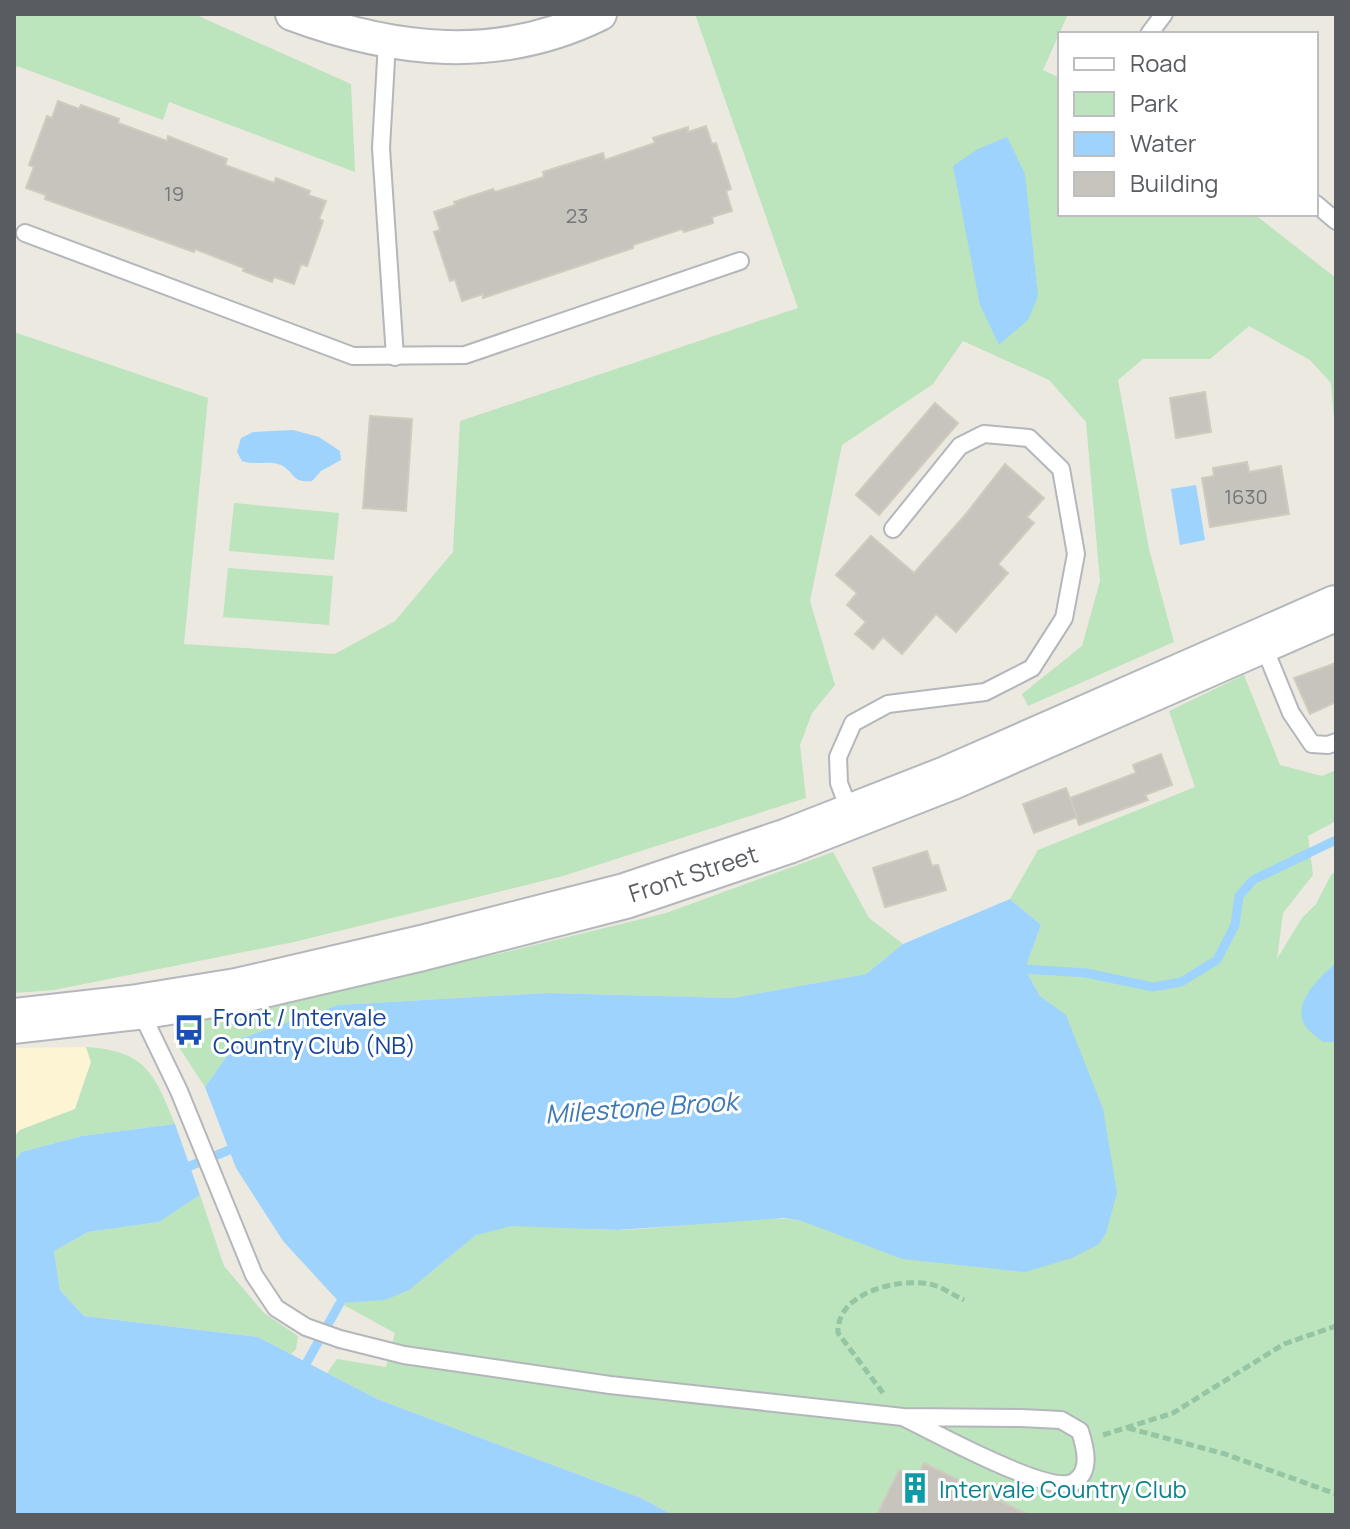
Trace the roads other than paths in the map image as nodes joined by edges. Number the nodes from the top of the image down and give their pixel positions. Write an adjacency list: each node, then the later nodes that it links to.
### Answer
1 (600, 14): 5 (street)
2 (1164, 14): 4 (lane)
3 (303, 16): 5 (street)
4 (1150, 32)
5 (387, 42): 10 (lane)
6 (1318, 206): 7 (lane)
7 (1336, 221)
8 (25, 233): 10 (lane)
9 (740, 261): 10 (lane)
10 (395, 357)
11 (893, 529): 15 (lane)
12 (1336, 608): 13 (main road, Front Street)
13 (1262, 641): 14 (lane); 15 (main road, Front Street)
14 (1336, 742)
15 (851, 816): 16 (main road, Front Street)
16 (138, 1007): 17 (main road, Front Street); 18 (lane)
17 (14, 1021)
18 (903, 1417): 18 (lane)

